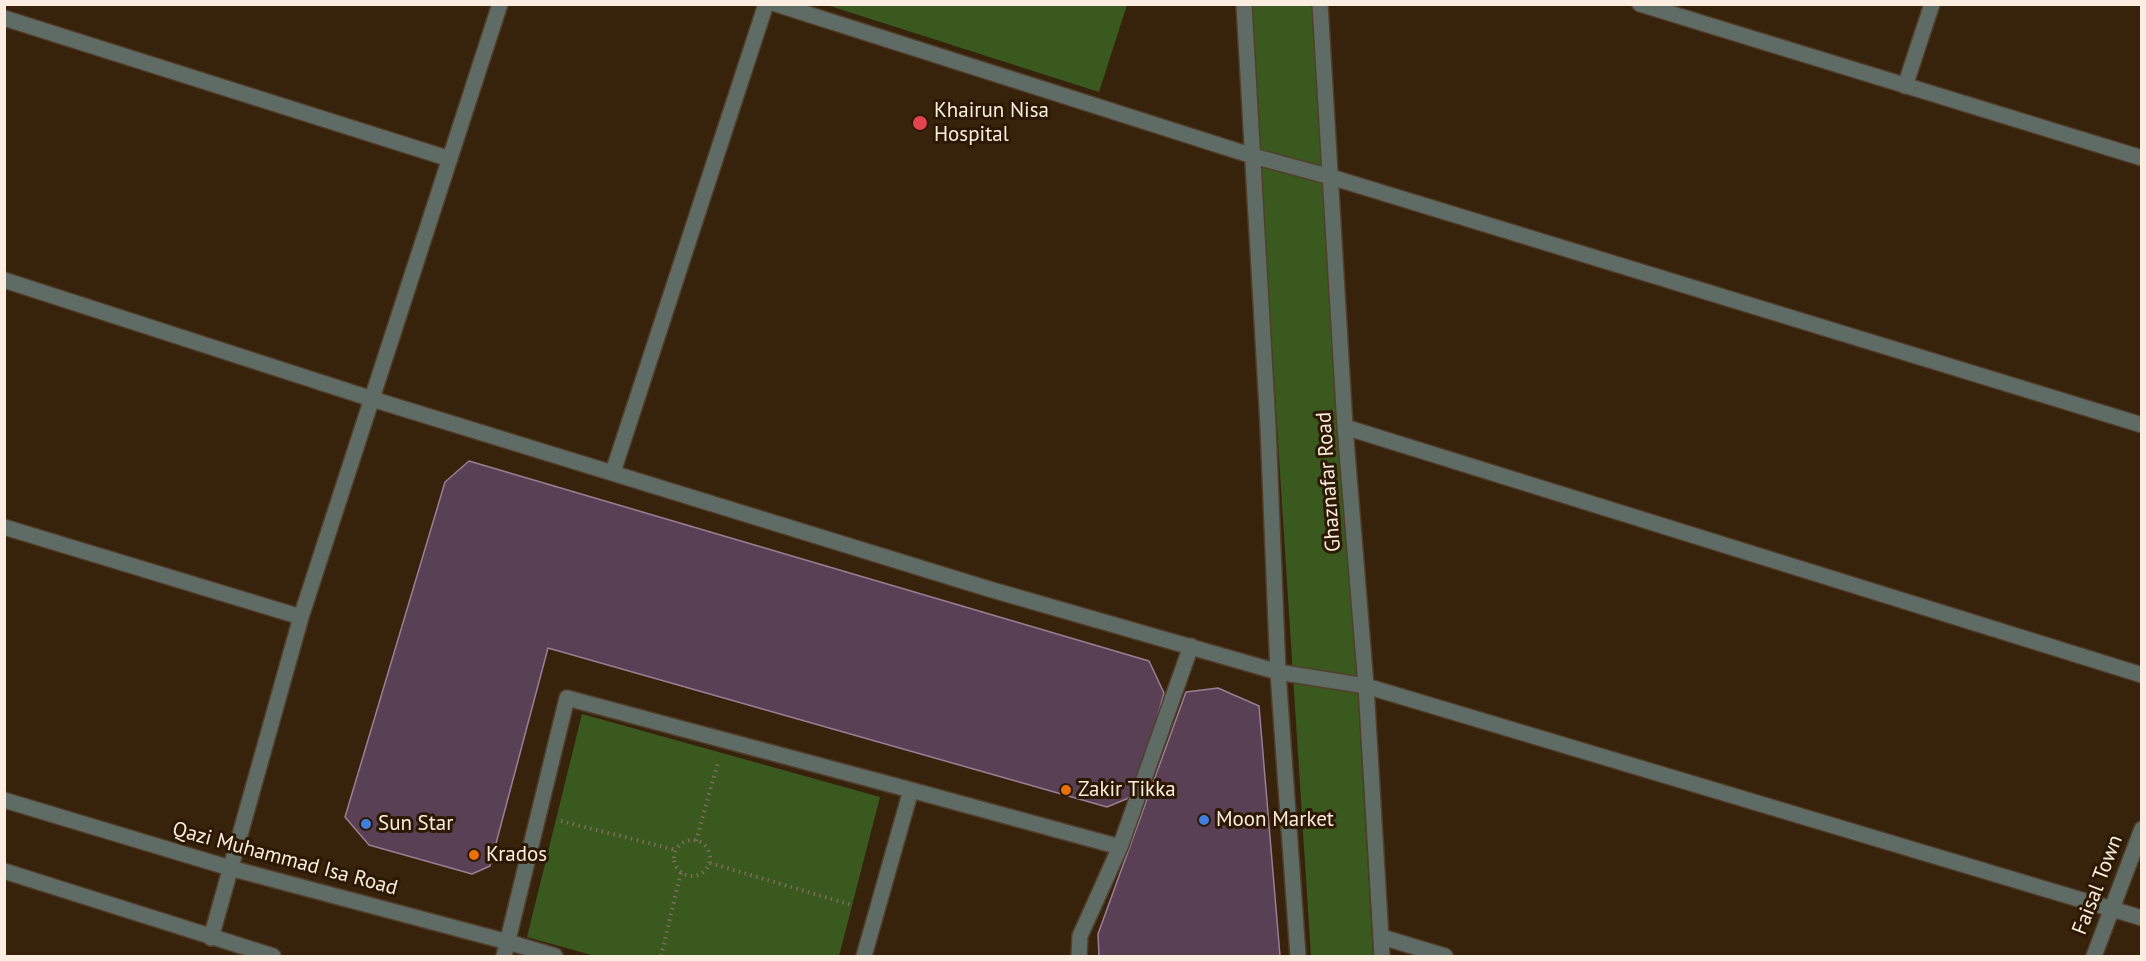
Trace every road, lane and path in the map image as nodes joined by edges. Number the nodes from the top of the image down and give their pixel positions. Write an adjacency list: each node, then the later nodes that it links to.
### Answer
1 (501, 4): 12 (street)
2 (766, 4): 18 (street)
3 (776, 4): 10 (street)
4 (1244, 4): 10 (street)
5 (1320, 4): 13 (street, Ghaznafar Road)
6 (1640, 4): 9 (street)
7 (1932, 4): 9 (street)
8 (4, 18): 12 (street)
9 (1905, 86): 11 (street)
10 (1253, 156): 13 (street); 22 (street)
11 (2142, 158)
12 (450, 159): 15 (street)
13 (1331, 177): 16 (street); 17 (street, Ghaznafar Road)
14 (4, 280): 15 (street)
15 (372, 399): 18 (street); 20 (street)
16 (2142, 425)
17 (1345, 427): 23 (street); 24 (street, Ghaznafar Road)
18 (613, 472): 21 (street)
19 (4, 527): 20 (street)
20 (301, 617): 34 (street)
21 (1191, 646): 22 (street); 31 (street)
22 (1278, 672): 24 (street); 48 (street)
23 (2142, 675)
24 (1366, 686): 38 (street); 40 (street, Ghaznafar Road)
25 (720, 752): 30 (path)
26 (911, 790): 31 (street); 42 (street); 46 (street)
27 (4, 800): 34 (street, Qazi Muhammad Isa Road)
28 (555, 820): 32 (path)
29 (2142, 829): 38 (street, Faisal Town)
30 (696, 841): 32 (path); 33 (path)
31 (1120, 847): 47 (street)
32 (676, 850): 36 (path)
33 (710, 863): 36 (path); 37 (path)
34 (230, 868): 41 (street); 42 (street, Qazi Muhammad Isa Road)
35 (4, 871): 41 (street)
36 (681, 872): 45 (path)
37 (852, 904)
38 (2112, 908): 39 (street); 51 (street, Faisal Town)
39 (2142, 918)
40 (1382, 937): 49 (street, Ghaznafar Road); 50 (street)
41 (211, 938): 43 (street)
42 (506, 949): 44 (street, Qazi Muhammad Isa Road)
43 (273, 957)
44 (555, 957)
45 (661, 957)
46 (864, 957)
47 (1079, 957)
48 (1298, 957)
49 (1382, 957)
50 (1445, 957)
51 (2094, 957)

